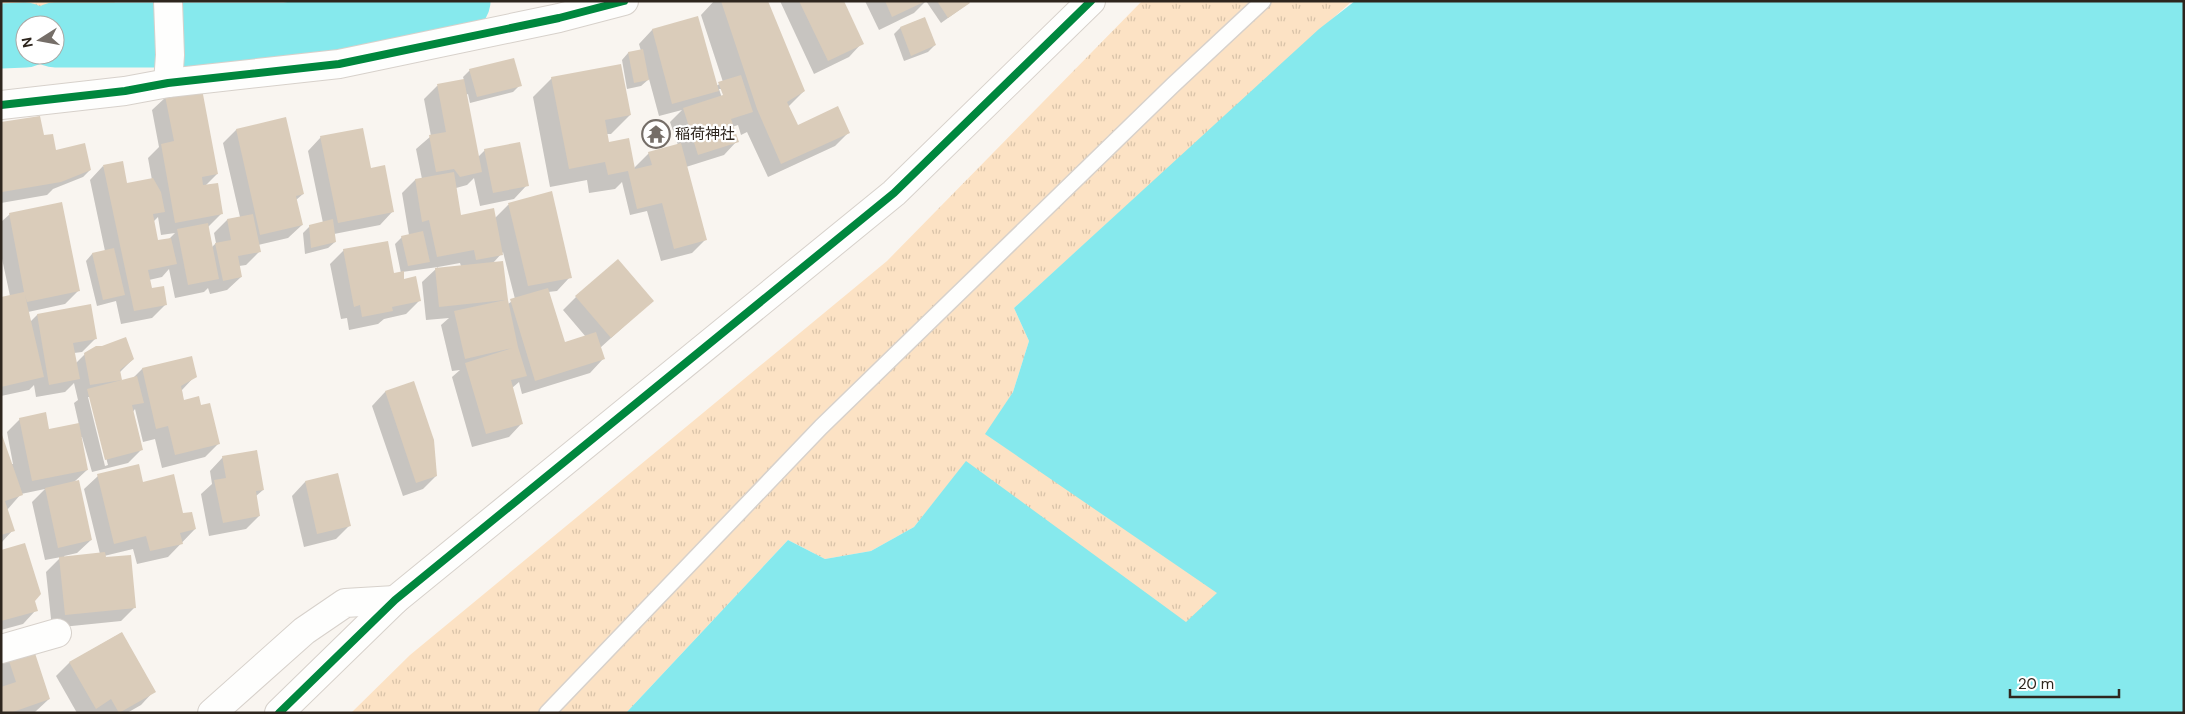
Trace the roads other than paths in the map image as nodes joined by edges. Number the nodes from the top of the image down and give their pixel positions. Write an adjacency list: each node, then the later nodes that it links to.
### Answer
1 (168, 1): 5 (street)
2 (624, 1): 5 (street)
3 (1091, 1): 7 (street)
4 (1263, 1): 12 (lane)
5 (168, 83): 6 (street)
6 (1, 104)
7 (395, 600): 10 (street); 11 (street)
8 (57, 633): 9 (street)
9 (1, 649)
10 (212, 713)
11 (279, 713)
12 (547, 713)

